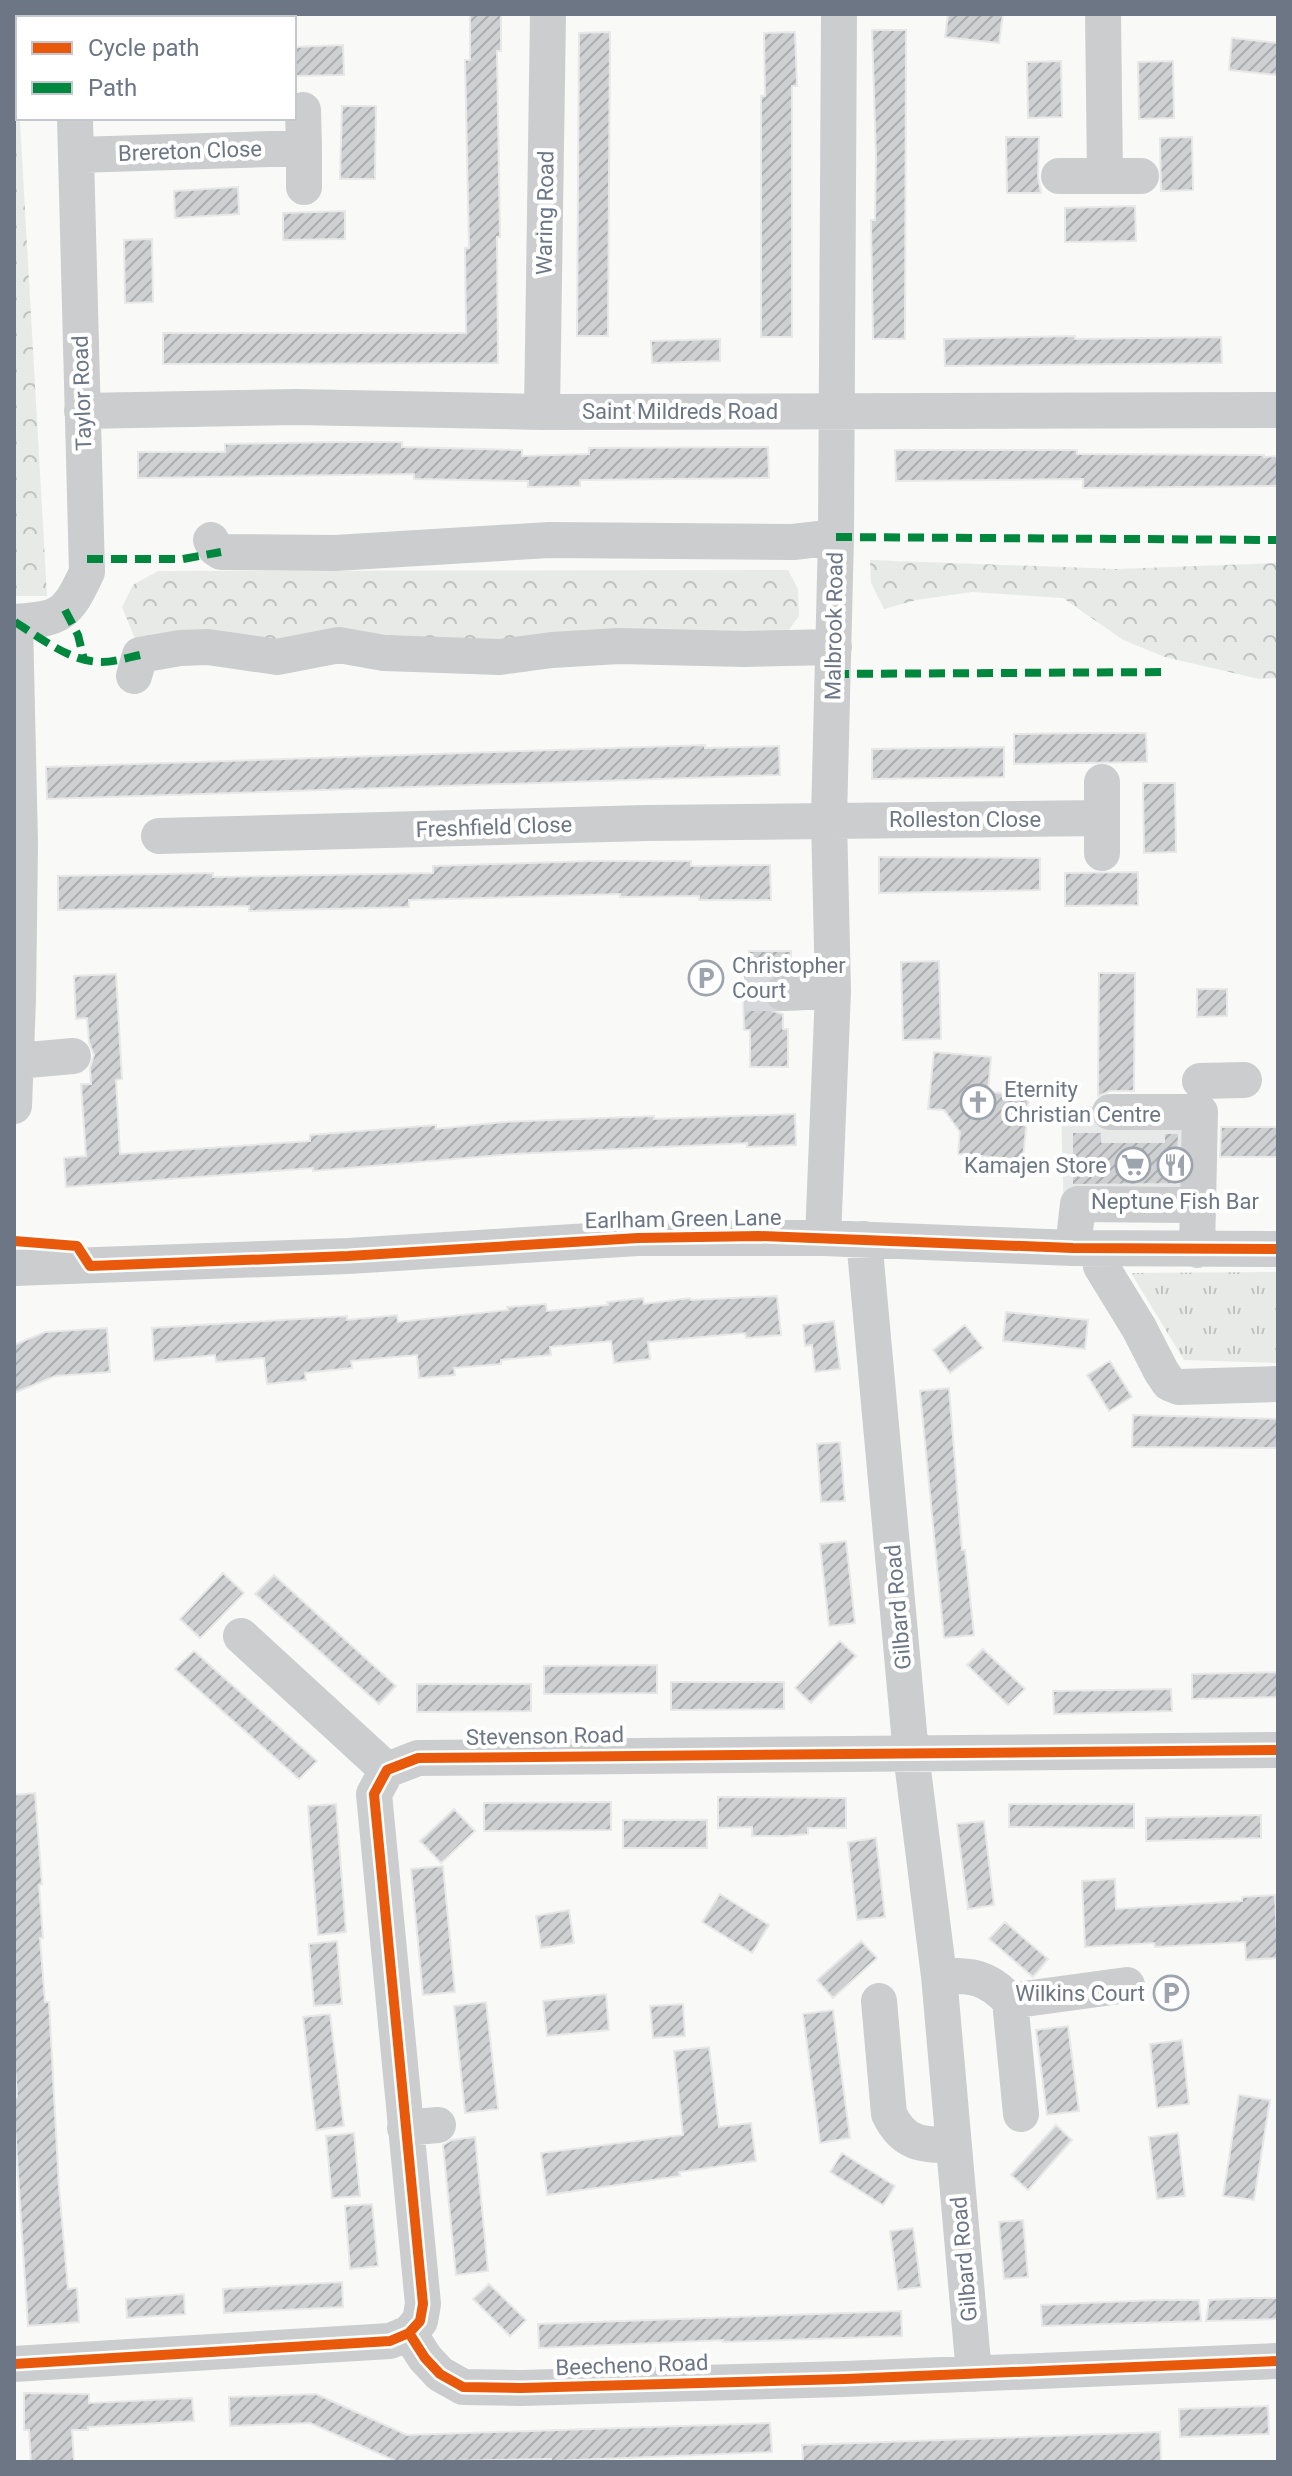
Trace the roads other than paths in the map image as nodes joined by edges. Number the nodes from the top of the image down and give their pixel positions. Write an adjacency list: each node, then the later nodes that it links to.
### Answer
1 (548, 14): 15 (street, Waring Road)
2 (839, 14): 12 (street, Malbrook Road)
3 (1103, 14): 9 (street)
4 (303, 110): 6 (street)
5 (75, 120): 7 (street, Taylor Road)
6 (304, 148): 7 (street, Brereton Close); 11 (street)
7 (76, 155): 14 (street, Taylor Road)
8 (1059, 176): 9 (street)
9 (1105, 176): 10 (street)
10 (1141, 176)
11 (304, 187)
12 (836, 409): 13 (street, Saint Mildreds Road); 15 (street, Saint Mildreds Road); 16 (street, Malbrook Road)
13 (1278, 410)
14 (82, 411): 15 (street, Saint Mildreds Road); 18 (street, Taylor Road)
15 (542, 412)
16 (836, 537): 17 (street); 19 (street, Malbrook Road)
17 (211, 540)
18 (14, 622): 27 (street)
19 (834, 647): 20 (street); 22 (street, Malbrook Road)
20 (134, 676)
21 (1102, 782): 22 (street, Rolleston Close)
22 (829, 819): 23 (street, Freshfield Close); 24 (street, Malbrook Road)
23 (159, 836)
24 (833, 991): 25 (street); 31 (street, Malbrook Road)
25 (783, 993)
26 (73, 1056): 27 (street)
27 (17, 1061): 28 (street)
28 (14, 1106)
29 (1110, 1112): 30 (street)
30 (1197, 1210): 33 (street); 35 (street)
31 (823, 1238): 32 (street, Earlham Green Lane); 36 (street, Earlham Green Lane)
32 (864, 1239): 33 (street, Earlham Green Lane); 40 (street, Gilbard Road)
33 (1085, 1248): 35 (street, Earlham Green Lane); 37 (street)
34 (1278, 1249): 35 (street, Earlham Green Lane)
35 (1197, 1250)
36 (14, 1268)
37 (1278, 1384)
38 (241, 1636): 41 (street)
39 (1278, 1750): 40 (street, Stevenson Road)
40 (911, 1754): 41 (street, Stevenson Road); 42 (street, Gilbard Road)
41 (387, 1770): 48 (street)
42 (939, 1976): 45 (street); 47 (street, Gilbard Road)
43 (1127, 1985): 45 (street)
44 (879, 2001): 47 (street)
45 (1010, 2001): 46 (street)
46 (1021, 2114)
47 (954, 2145): 51 (street, Gilbard Road)
48 (409, 2333): 50 (street); 51 (street, Beecheno Road)
49 (1278, 2361): 51 (street, Beecheno Road)
50 (14, 2364)
51 (974, 2374)

